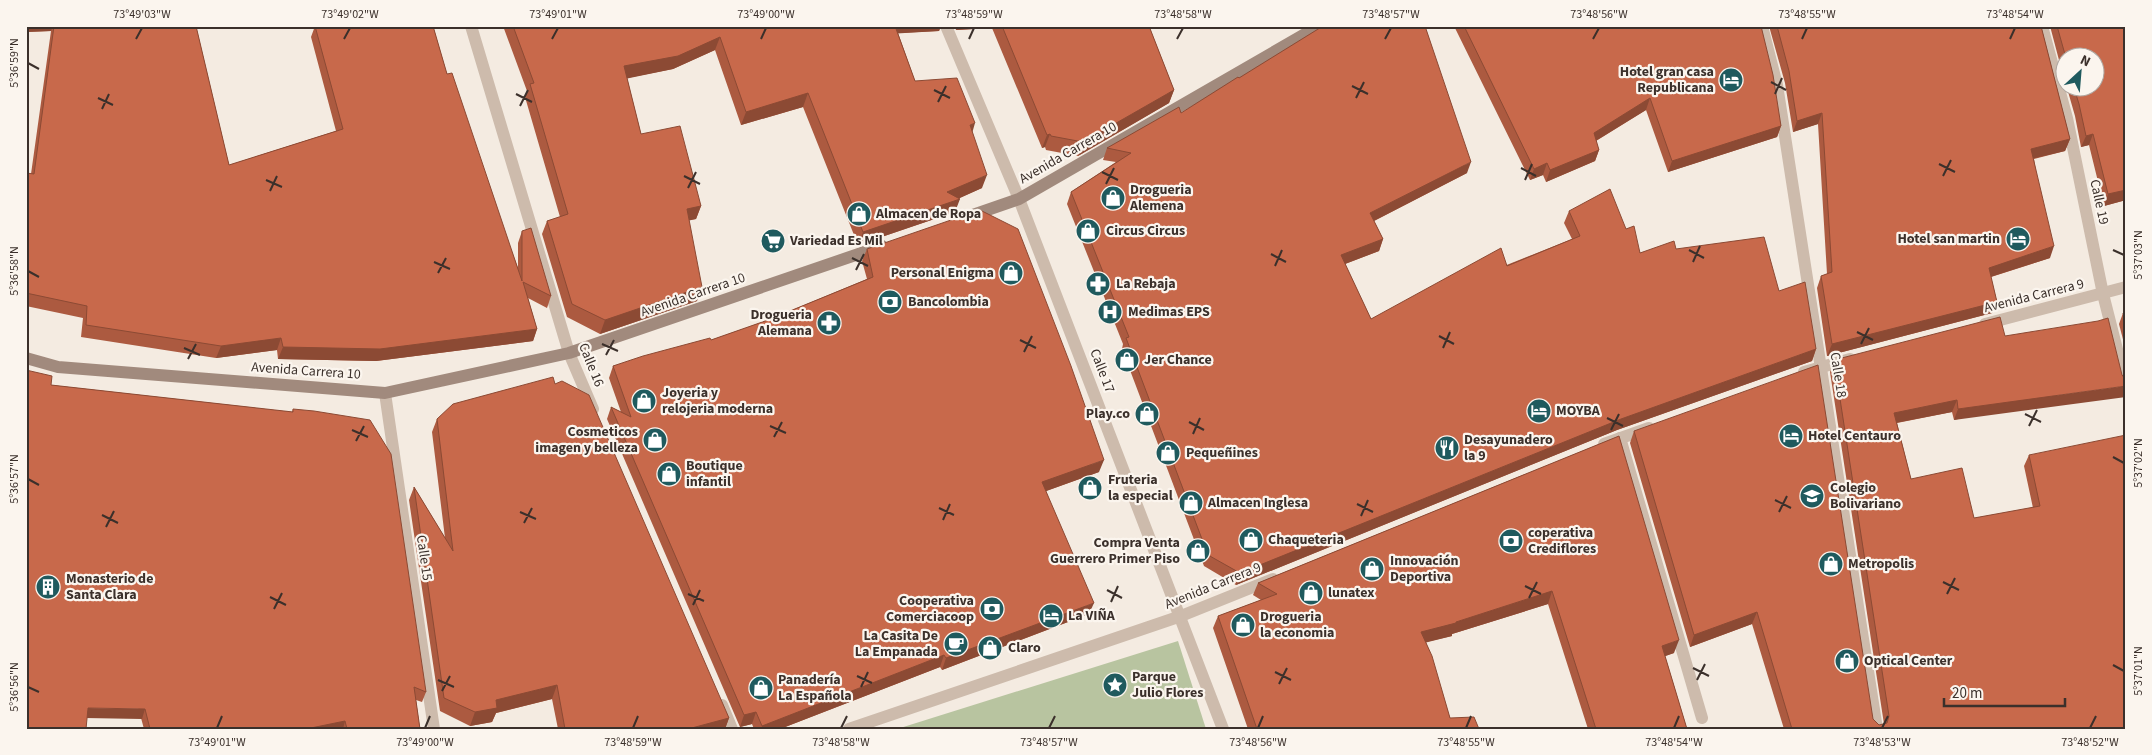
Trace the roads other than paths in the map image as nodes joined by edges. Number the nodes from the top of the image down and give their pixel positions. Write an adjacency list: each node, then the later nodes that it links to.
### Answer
1 (471, 26): 12 (street, Calle 16)
2 (946, 26): 6 (street, Calle 17)
3 (1319, 26): 6 (main road, Avenida Carrera 10)
4 (1762, 26): 15 (street, Calle 18)
5 (2042, 26): 10 (street, Calle 19)
6 (1019, 199): 7 (main road, Avenida Carrera 10); 24 (street, Calle 17)
7 (953, 222)
8 (897, 241): 12 (main road, Avenida Carrera 10)
9 (2126, 287): 10 (street, Avenida Carrera 9)
10 (2103, 294): 11 (street, Avenida Carrera 9); 17 (street, Calle 19)
11 (1971, 327)
12 (569, 353): 18 (main road, Avenida Carrera 10); 19 (street, Calle 16)
13 (1859, 356): 15 (street)
14 (26, 358): 18 (main road, Avenida Carrera 10)
15 (1821, 366): 16 (street); 31 (street, Calle 18)
16 (1794, 376)
17 (2126, 384)
18 (385, 392): 27 (street, Calle 15)
19 (597, 417)
20 (1657, 425): 21 (street)
21 (1620, 438): 22 (street); 26 (street)
22 (1593, 449)
23 (1282, 575): 24 (street, Avenida Carrera 9)
24 (1181, 616): 29 (street, Avenida Carrera 9); 30 (street, Calle 17)
25 (716, 692): 28 (street)
26 (1702, 718)
27 (434, 729)
28 (732, 729)
29 (849, 729)
30 (1223, 729)
31 (1877, 729)

